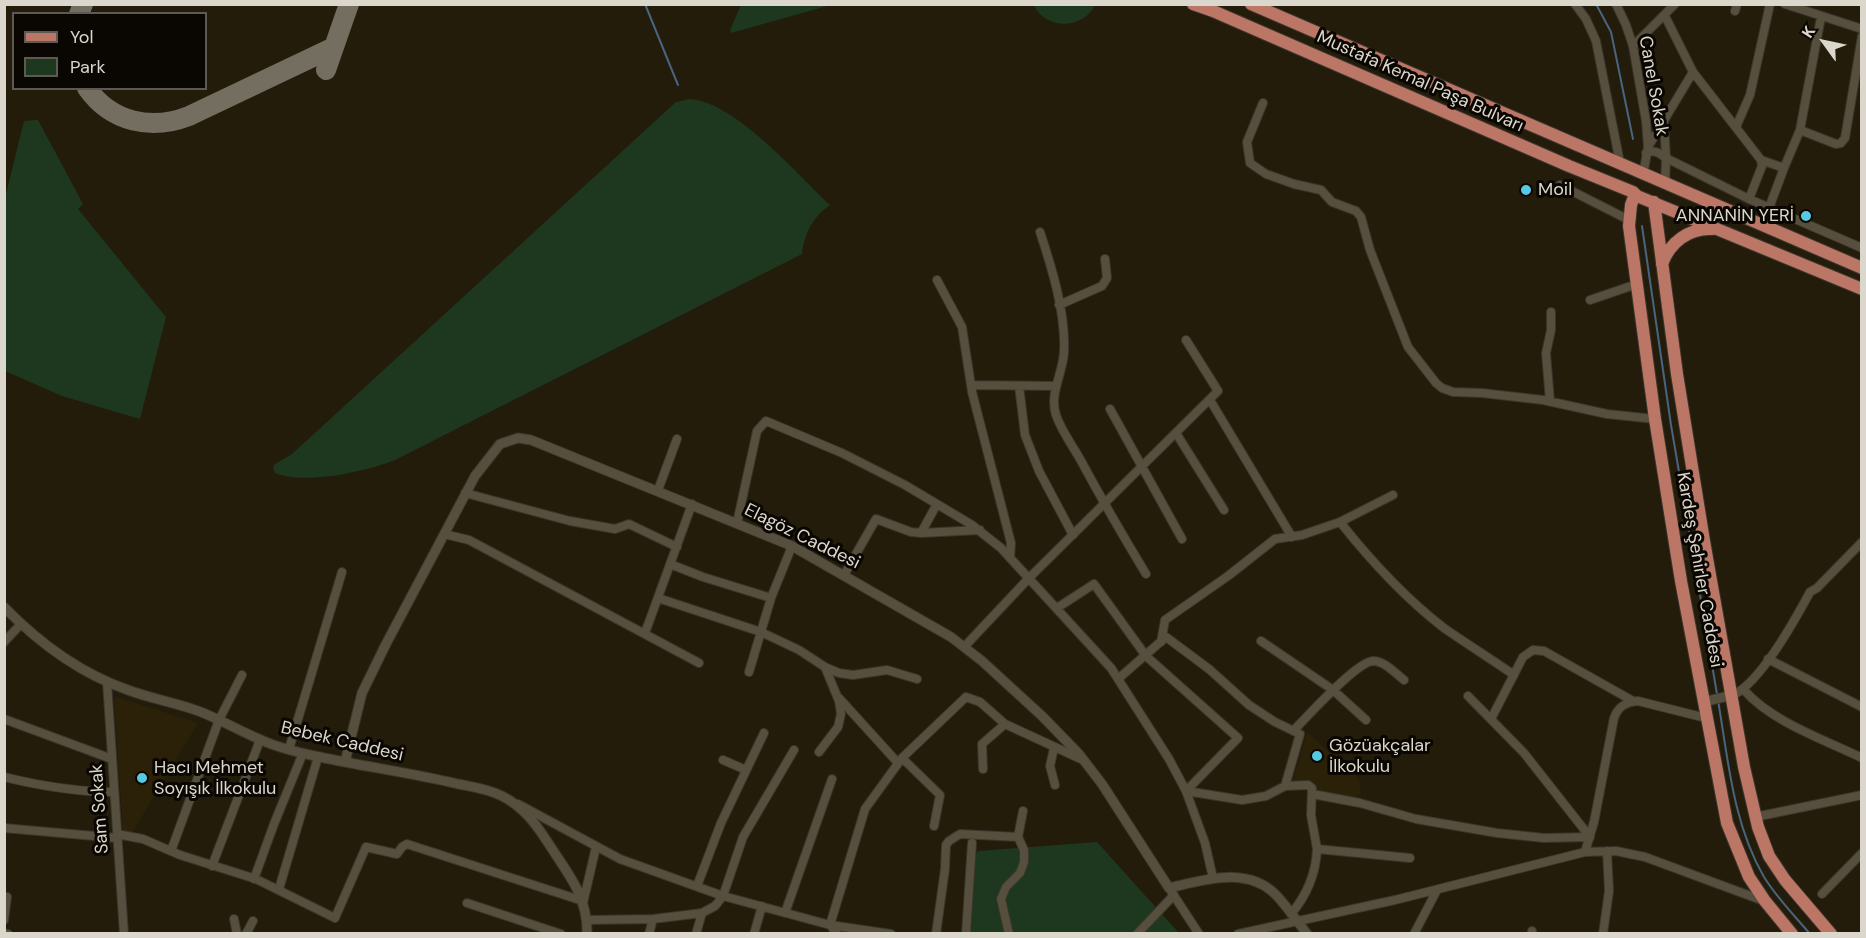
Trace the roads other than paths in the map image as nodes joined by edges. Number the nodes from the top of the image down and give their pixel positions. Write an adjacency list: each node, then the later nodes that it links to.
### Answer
1 (1193, 4): 27 (main road, Mustafa Kemal Paşa Bulvarı)
2 (1251, 4): 22 (main road, Mustafa Kemal Paşa Bulvarı)
3 (1575, 4): 22 (street)
4 (1616, 4): 12 (street, Canel Sokak)
5 (1675, 4): 8 (street)
6 (1770, 4): 17 (street)
7 (1785, 4): 9 (street)
8 (1665, 16): 12 (street); 13 (street)
9 (1821, 17): 10 (street); 18 (street)
10 (1862, 29)
11 (1862, 36): 18 (street)
12 (1633, 46): 15 (street, Canel Sokak)
13 (1693, 72): 16 (street); 17 (street)
14 (1263, 103): 50 (street)
15 (1646, 121): 16 (street); 19 (street, Canel Sokak)
16 (1663, 123): 19 (street); 20 (street)
17 (1736, 127): 21 (street)
18 (1800, 130): 23 (street)
19 (1647, 150): 20 (street); 24 (street, Canel Sokak)
20 (1666, 158): 25 (street); 28 (street)
21 (1761, 159): 23 (street); 28 (street)
22 (1620, 163): 24 (main road, Mustafa Kemal Paşa Bulvarı)
23 (1784, 168): 30 (street)
24 (1643, 174): 25 (main road); 27 (main road)
25 (1662, 183): 29 (main road); 38 (main road)
26 (1560, 185): 31 (street)
27 (1634, 193): 29 (main road); 31 (main road, Kardeş Şehirler Caddesi)
28 (1749, 199): 30 (street)
29 (1654, 203): 32 (main road, Kardeş Şehirler Caddesi); 33 (main road)
30 (1769, 208): 35 (street)
31 (1629, 223): 32 (main road); 40 (main road, Kardeş Şehirler Caddesi)
32 (1656, 223): 37 (main road, Kardeş Şehirler Caddesi)
33 (1715, 229): 37 (main road); 41 (main road)
34 (1040, 232): 43 (street)
35 (1862, 248)
36 (1106, 259): 43 (street)
37 (1662, 265): 103 (main road, Kardeş Şehirler Caddesi)
38 (1862, 268)
39 (937, 280): 46 (street)
40 (1637, 284): 42 (street); 52 (main road, Kardeş Şehirler Caddesi)
41 (1862, 289)
42 (1590, 300)
43 (1059, 305): 48 (street)
44 (1551, 312): 50 (street)
45 (1186, 340): 49 (street)
46 (971, 385): 47 (street); 74 (street)
47 (1019, 386): 48 (street); 68 (street)
48 (1056, 386): 61 (street)
49 (1210, 400): 53 (street); 69 (street)
50 (1550, 401): 52 (street)
51 (1110, 409): 55 (street)
52 (1655, 419): 107 (main road, Kardeş Şehirler Caddesi)
53 (1176, 433): 55 (street); 62 (street)
54 (677, 439): 56 (street)
55 (1141, 468): 61 (street); 70 (street)
56 (658, 490): 57 (street, Elagöz Caddesi); 59 (street, Elagöz Caddesi)
57 (465, 493): 67 (street, Elagöz Caddesi); 73 (street)
58 (1393, 495): 63 (street)
59 (692, 504): 64 (street, Elagöz Caddesi); 73 (street)
60 (937, 504): 64 (street); 65 (street); 66 (street)
61 (1104, 504): 68 (street); 77 (street)
62 (1224, 510)
63 (1340, 522): 69 (street); 97 (street)
64 (737, 523): 72 (street, Elagöz Caddesi)
65 (980, 530): 66 (street); 74 (street)
66 (921, 533): 78 (street)
67 (444, 534): 86 (street); 129 (street, Elagöz Caddesi)
68 (1073, 535): 79 (street)
69 (1292, 537): 89 (street)
70 (1182, 540)
71 (1862, 542): 92 (street)
72 (792, 546): 78 (street, Elagöz Caddesi); 81 (street)
73 (677, 547): 75 (street)
74 (1010, 558): 79 (street)
75 (670, 564): 80 (street); 81 (street)
76 (342, 572): 119 (street)
77 (1146, 574)
78 (844, 575): 90 (street, Elagöz Caddesi)
79 (1029, 578): 83 (street); 90 (street)
80 (658, 598): 85 (street); 86 (street)
81 (771, 598): 85 (street)
82 (4, 608): 84 (street, Bebek Caddesi)
83 (1057, 608): 91 (street); 99 (street)
84 (21, 624): 88 (street); 101 (street, Bebek Caddesi)
85 (761, 632): 94 (street); 95 (street)
86 (645, 633): 93 (street)
87 (1262, 641): 102 (street)
88 (4, 642)
89 (1161, 642): 91 (street); 115 (street)
90 (965, 646): 128 (street, Elagöz Caddesi)
91 (1146, 656): 99 (street); 137 (street)
92 (1768, 659): 103 (street); 108 (street)
93 (699, 663)
94 (825, 667): 98 (street); 104 (street)
95 (749, 672)
96 (242, 675): 112 (street)
97 (1514, 675): 106 (street); 109 (street)
98 (917, 679)
99 (1118, 679): 137 (street)
100 (1404, 680): 102 (street)
101 (107, 682): 112 (street, Bebek Caddesi); 125 (street, Sam Sokak)
102 (1333, 690): 113 (street); 115 (street)
103 (1738, 692): 107 (street); 124 (street); 142 (main road, Kardeş Şehirler Caddesi)
104 (837, 696): 121 (street); 127 (street)
105 (1468, 696): 109 (street)
106 (1633, 701): 110 (street); 147 (street)
107 (1703, 702): 110 (main road, Kardeş Şehirler Caddesi)
108 (1862, 707)
109 (1491, 718): 147 (street)
110 (1706, 718): 166 (main road, Kardeş Şehirler Caddesi)
111 (4, 719): 125 (street)
112 (219, 720): 117 (street, Bebek Caddesi); 151 (street)
113 (1366, 720)
114 (1005, 724): 118 (street); 127 (street); 130 (street)
115 (1293, 731): 135 (street)
116 (764, 733): 131 (street)
117 (260, 740): 119 (street, Bebek Caddesi); 156 (street)
118 (1054, 748): 128 (street); 134 (street)
119 (289, 749): 122 (street, Bebek Caddesi)
120 (794, 750): 164 (street)
121 (819, 752)
122 (303, 753): 123 (street, Bebek Caddesi); 158 (street)
123 (318, 757): 129 (street, Bebek Caddesi); 160 (street)
124 (1862, 758)
125 (112, 759): 136 (street, Sam Sokak)
126 (723, 760): 131 (street)
127 (900, 761): 143 (street); 178 (street)
128 (1085, 761): 162 (street, Elagöz Caddesi)
129 (345, 762): 140 (street, Bebek Caddesi)
130 (983, 769)
131 (746, 770): 159 (street)
132 (4, 777): 136 (street)
133 (832, 779): 171 (street)
134 (1055, 785)
135 (1286, 786): 137 (street); 138 (street)
136 (114, 792): 145 (street, Sam Sokak)
137 (1186, 792): 157 (street)
138 (1312, 794): 147 (street); 150 (street)
139 (1862, 795): 142 (street)
140 (508, 800): 149 (street); 167 (street, Bebek Caddesi)
141 (1023, 811): 146 (street)
142 (1755, 817): 200 (main road, Kardeş Şehirler Caddesi)
143 (934, 826)
144 (4, 828): 145 (street)
145 (117, 836): 151 (street); 179 (street, Sam Sokak)
146 (1018, 837): 190 (street); 192 (street)
147 (1590, 837): 153 (street)
148 (972, 843): 191 (street)
149 (596, 847): 159 (street); 167 (street)
150 (1317, 849): 155 (street); 172 (street)
151 (171, 851): 156 (street)
152 (1607, 851): 153 (street); 166 (street); 198 (street)
153 (1585, 852): 161 (street)
154 (1862, 853): 163 (street)
155 (1410, 858)
156 (212, 866): 158 (street)
157 (1213, 878): 162 (street); 172 (street)
158 (254, 879): 160 (street)
159 (697, 886): 164 (street)
160 (279, 889): 167 (street)
161 (1437, 890): 172 (street); 197 (street)
162 (1171, 891): 193 (street); 194 (street)
163 (1822, 894)
164 (723, 896): 169 (street); 170 (street)
165 (7, 897): 175 (street)
166 (1765, 901): 199 (main road, Kardeş Şehirler Caddesi)
167 (583, 902): 176 (street, Bebek Caddesi)
168 (467, 903): 182 (street)
169 (762, 906): 171 (street); 186 (street)
170 (702, 913): 174 (street); 185 (street)
171 (785, 913): 178 (street)
172 (1293, 917): 195 (street); 196 (street)
173 (234, 919): 180 (street)
174 (653, 919): 176 (street); 184 (street)
175 (4, 920)
176 (587, 920): 183 (street, Bebek Caddesi)
177 (254, 921): 181 (street)
178 (828, 925): 187 (street); 188 (street); 189 (street)
179 (124, 933)
180 (237, 933)
181 (246, 933)
182 (561, 933)
183 (587, 933)
184 (648, 933)
185 (696, 933)
186 (754, 933)
187 (823, 933)
188 (837, 933)
189 (891, 933)
190 (936, 933)
191 (966, 933)
192 (1009, 933)
193 (1137, 933)
194 (1199, 933)
195 (1238, 933)
196 (1307, 933)
197 (1414, 933)
198 (1603, 933)
199 (1792, 933)
200 (1830, 933)

